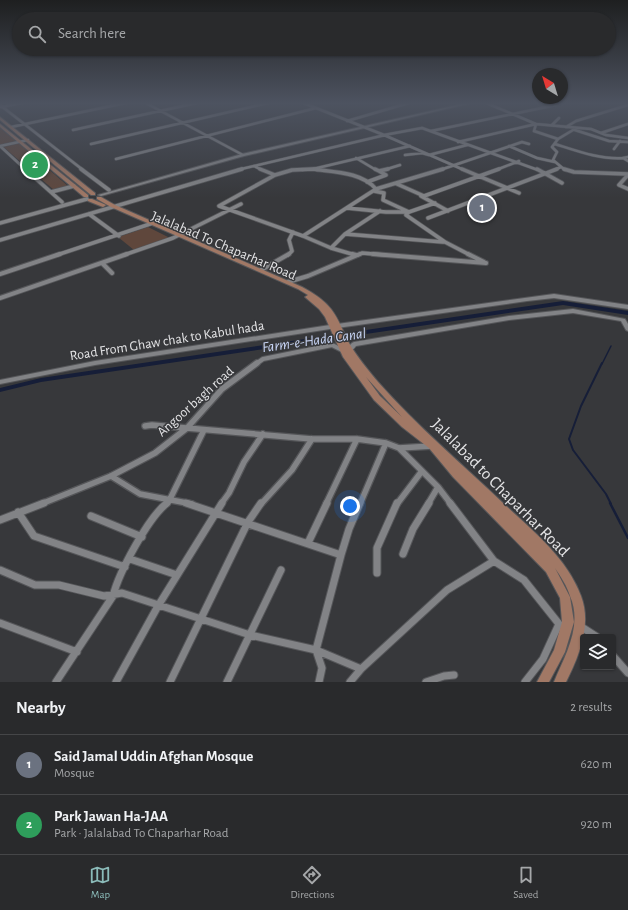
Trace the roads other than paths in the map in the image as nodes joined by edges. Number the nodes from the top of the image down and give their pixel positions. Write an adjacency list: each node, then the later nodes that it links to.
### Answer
1 (12, 134): 21 (main road, Jalalabad To Chaparhar Road)
2 (20, 134): 20 (main road, Jalalabad To Chaparhar Road)
3 (38, 134): 63 (street)
4 (137, 134): 25 (street)
5 (206, 134): 17 (street)
6 (218, 134): 17 (street)
7 (327, 134): 34 (street)
8 (381, 134): 16 (street)
9 (390, 134): 16 (street)
10 (437, 134): 23 (street)
11 (493, 134): 23 (street)
12 (542, 134): 19 (street)
13 (567, 134): 19 (street)
14 (586, 134): 22 (street)
15 (605, 134): 18 (street)
16 (384, 135): 30 (street); 49 (street)
17 (210, 136): 34 (street); 42 (street)
18 (628, 138)
19 (558, 139): 27 (street)
20 (28, 140): 21 (street); 69 (main road, Jalalabad To Chaparhar Road)
21 (21, 141): 29 (street); 46 (main road, Jalalabad To Chaparhar Road)
22 (620, 141): 24 (street); 32 (street)
23 (458, 142): 28 (street)
24 (628, 142)
25 (91, 144)
26 (529, 144): 31 (street)
27 (556, 144): 41 (street); 45 (street)
28 (468, 145): 33 (street); 37 (street)
29 (0, 146): 52 (street)
30 (410, 146): 37 (street); 40 (street)
31 (509, 146): 33 (street); 38 (street)
32 (614, 149)
33 (491, 152): 43 (street); 48 (street)
34 (242, 154): 63 (street); 69 (street)
35 (540, 154): 38 (street)
36 (406, 155): 37 (street)
37 (429, 155): 48 (street)
38 (535, 157): 45 (street)
39 (628, 157): 41 (street)
40 (356, 158): 51 (street); 53 (street)
41 (624, 158): 44 (street)
42 (116, 159)
43 (519, 161): 54 (street); 57 (street)
44 (628, 161)
45 (556, 163): 50 (street)
46 (48, 165): 52 (street); 61 (main road, Jalalabad To Chaparhar Road)
47 (400, 165): 53 (street)
48 (452, 165): 57 (street); 60 (street)
49 (254, 166): 56 (street); 73 (street)
50 (561, 167): 54 (street); 55 (street)
51 (313, 169): 56 (street); 58 (street)
52 (27, 171): 66 (street)
53 (379, 171): 58 (street)
54 (544, 173): 59 (street); 62 (street)
55 (628, 174): 65 (street)
56 (275, 175): 75 (street)
57 (480, 176): 62 (street); 68 (street)
58 (367, 182): 64 (street)
59 (562, 183)
60 (397, 184): 64 (street); 68 (street)
61 (74, 186): 66 (street); 69 (main road, Jalalabad To Chaparhar Road)
62 (508, 187): 67 (street); 77 (street)
63 (109, 190): 69 (street)
64 (375, 190): 74 (street); 78 (street)
65 (628, 190)
66 (51, 192): 70 (street)
67 (519, 193)
68 (420, 195): 71 (street)
69 (93, 196): 73 (main road, Jalalabad To Chaparhar Road); 81 (street)
70 (62, 202)
71 (435, 203): 77 (street); 78 (street)
72 (241, 204): 75 (street)
73 (110, 207): 79 (street); 82 (main road, Jalalabad To Chaparhar Road)
74 (347, 208): 76 (street); 87 (street)
75 (230, 209): 83 (street); 86 (street)
76 (380, 211): 78 (street); 84 (street)
77 (448, 211): 80 (street)
78 (409, 212): 89 (street)
79 (89, 214): 85 (street); 88 (street)
80 (428, 218)
81 (0, 223)
82 (150, 224): 85 (street); 86 (main road, Jalalabad To Chaparhar Road)
83 (293, 232): 87 (street); 93 (street)
84 (345, 234): 89 (street); 90 (street)
85 (119, 236): 95 (street)
86 (177, 236): 92 (street); 93 (main road, Jalalabad To Chaparhar Road); 100 (main road, Jalalabad To Chaparhar Road)
87 (303, 236): 90 (street)
88 (0, 240)
89 (445, 242): 91 (street)
90 (331, 248): 91 (street)
91 (356, 255): 96 (street)
92 (102, 263): 94 (street); 97 (street)
93 (261, 270): 96 (main road, Jalalabad To Chaparhar Road)
94 (112, 273)
95 (0, 274)
96 (288, 282): 100 (main road, Jalalabad To Chaparhar Road)
97 (0, 298)
98 (628, 306): 100 (street, Road From Ghaw chak to Kabul hada)
99 (625, 320): 101 (street); 102 (street)
100 (336, 328): 102 (main road); 103 (street, Road From Ghaw chak to Kabul hada)
101 (628, 329)
102 (347, 350): 105 (street, Angoor bagh road); 111 (main road, Jalalabad to Chaparhar Road); 137 (main road, Jalalabad to Chaparhar Road)
103 (0, 382)
104 (145, 426): 105 (street)
105 (187, 428): 106 (street); 114 (street, Angoor bagh road)
106 (204, 430): 107 (street); 116 (street)
107 (263, 434): 108 (street); 118 (street)
108 (312, 439): 109 (street); 121 (street)
109 (357, 439): 110 (street); 123 (street)
110 (386, 442): 112 (street); 125 (street)
111 (432, 446): 112 (street); 154 (main road, Jalalabad to Chaparhar Road)
112 (400, 448): 113 (street)
113 (422, 471): 115 (street); 131 (street)
114 (112, 476): 116 (street); 117 (street, Angoor bagh road)
115 (438, 487): 124 (street); 127 (street)
116 (169, 501): 118 (street); 122 (street)
117 (18, 512): 120 (street, Angoor bagh road); 128 (street)
118 (215, 513): 121 (street); 132 (street)
119 (91, 516): 122 (street)
120 (0, 520)
121 (248, 522): 123 (street); 135 (street)
122 (142, 537): 126 (street)
123 (308, 543): 125 (street)
124 (403, 554)
125 (342, 555): 140 (street)
126 (130, 559): 128 (street); 132 (street)
127 (494, 561): 143 (street); 153 (street)
128 (125, 567): 133 (street)
129 (0, 570): 133 (street)
130 (281, 570): 139 (street)
131 (377, 573)
132 (177, 575): 134 (street)
133 (112, 596): 134 (street); 141 (street)
134 (158, 606): 135 (street); 147 (street)
135 (200, 619): 139 (street); 148 (street)
136 (0, 623): 141 (street)
137 (580, 626): 138 (street); 155 (main road, Jalalabad to Chaparhar Road)
138 (592, 634)
139 (250, 635): 140 (street); 149 (street)
140 (316, 650): 143 (street); 150 (street)
141 (77, 652): 146 (street)
142 (616, 659): 144 (street)
143 (361, 669): 151 (street)
144 (628, 673)
145 (454, 675): 152 (street)
146 (56, 682)
147 (116, 682)
148 (170, 682)
149 (227, 682)
150 (320, 682)
151 (350, 682)
152 (426, 682)
153 (525, 682)
154 (543, 682)
155 (560, 682)

